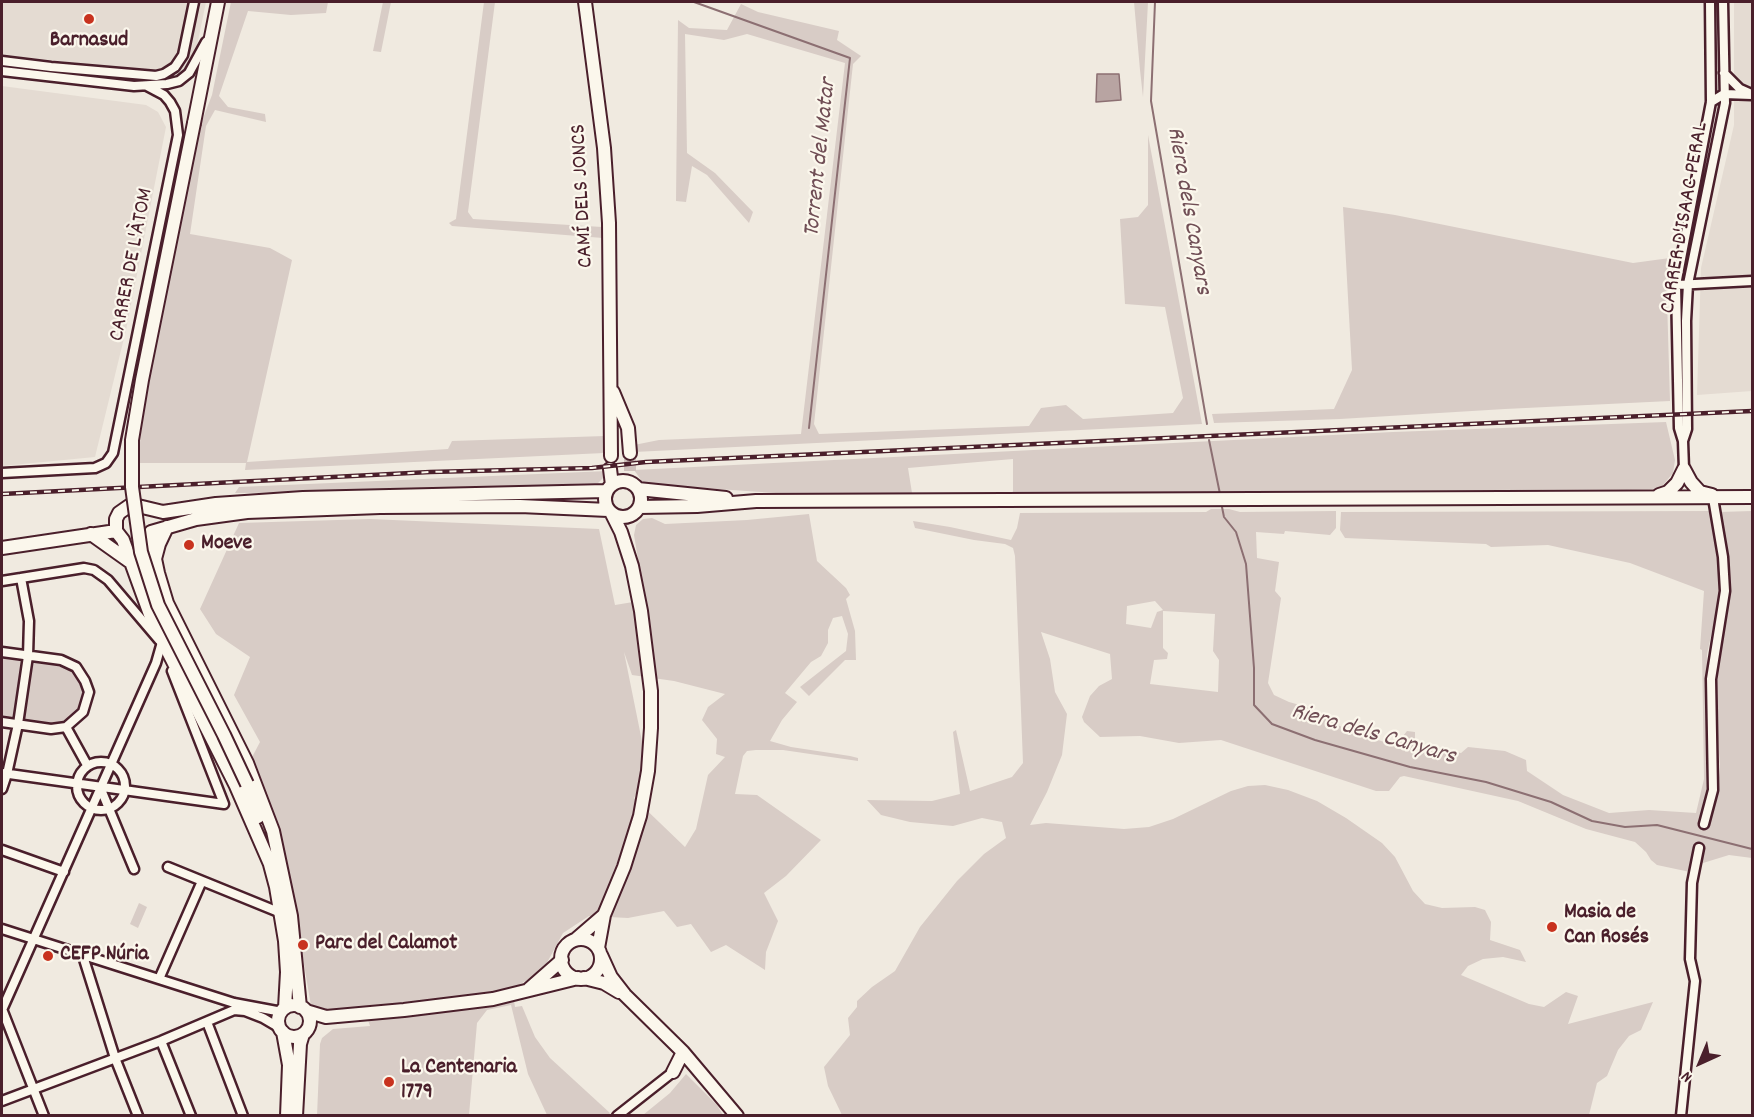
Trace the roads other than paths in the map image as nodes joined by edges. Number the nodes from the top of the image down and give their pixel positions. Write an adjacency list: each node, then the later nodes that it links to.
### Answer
1 (194, 2): 7 (street)
2 (218, 2): 6 (street)
3 (585, 2): 17 (street, CAMÍ DELS JONCS)
4 (1710, 2): 13 (street, CARRER D'ISAAC PERAL)
5 (1723, 2): 9 (street, CARRER D'ISAAC PERAL)
6 (213, 28): 10 (street); 64 (street, bridge)
7 (2, 61)
8 (2, 71): 10 (street)
9 (1724, 73): 11 (street, CARRER D'ISAAC PERAL); 12 (street)
10 (143, 86): 23 (street, CARRER DE L'ÀTOM)
11 (1724, 94): 12 (street); 13 (street); 15 (street, CARRER D'ISAAC PERAL)
12 (1752, 94)
13 (1712, 102): 16 (street, CARRER D'ISAAC PERAL)
14 (1752, 281): 15 (street)
15 (1688, 284): 16 (street); 20 (street, CARRER D'ISAAC PERAL)
16 (1676, 285): 20 (street, CARRER D'ISAAC PERAL)
17 (611, 388): 18 (street, CAMÍ DELS JONCS); 19 (street, CAMÍ DELS JONCS)
18 (610, 411): 19 (street); 25 (street, CAMÍ DELS JONCS)
19 (628, 428): 21 (street, CAMÍ DELS JONCS)
20 (1683, 441): 22 (street, CARRER D'ISAAC PERAL)
21 (630, 453)
22 (1684, 469): 26 (street); 27 (street)
23 (2, 473)
24 (633, 481): 25 (street); 29 (street); 31 (street)
25 (609, 488): 30 (street); 32 (street)
26 (1655, 497): 27 (street); 29 (street)
27 (1716, 497): 28 (street); 61 (street)
28 (1752, 497)
29 (756, 501): 31 (street)
30 (144, 508): 35 (street); 36 (street)
31 (636, 511): 32 (street); 40 (street)
32 (610, 512): 33 (street); 40 (street)
33 (168, 527): 35 (street); 38 (street)
34 (91, 534): 36 (street); 37 (street); 39 (street)
35 (151, 534): 36 (street); 38 (street)
36 (120, 535): 39 (street)
37 (2, 548)
38 (155, 560): 43 (street)
39 (130, 562): 45 (street)
40 (632, 566): 70 (street)
41 (21, 578): 42 (street); 44 (street); 48 (street)
42 (2, 581)
43 (167, 603): 45 (street); 64 (street)
44 (134, 612): 45 (street); 46 (street)
45 (149, 614): 46 (street)
46 (162, 642): 52 (street); 58 (street); 64 (street)
47 (2, 652): 48 (street)
48 (28, 656): 50 (street); 51 (street)
49 (2, 722): 50 (street)
50 (18, 724): 51 (street); 54 (street)
51 (66, 727): 53 (street)
52 (111, 763): 53 (street); 56 (street); 58 (street)
53 (87, 765): 55 (street)
54 (4, 773): 55 (street); 57 (street)
55 (78, 784): 56 (street); 59 (street)
56 (100, 787): 58 (street); 59 (street); 60 (street)
57 (2, 789)
58 (123, 790): 60 (street)
59 (91, 808): 60 (street); 67 (street)
60 (109, 809): 66 (street)
61 (1704, 824)
62 (1698, 848): 104 (street)
63 (2, 850): 67 (street)
64 (274, 863): 69 (street); 83 (street)
65 (168, 867): 68 (street)
66 (134, 869)
67 (64, 872): 72 (street)
68 (202, 881): 69 (street); 78 (street)
69 (281, 912): 84 (street)
70 (604, 915): 73 (street); 74 (street)
71 (2, 929): 72 (street)
72 (34, 939): 75 (street); 82 (street)
73 (575, 940): 74 (street); 76 (street)
74 (599, 951): 77 (street); 80 (street)
75 (83, 956): 78 (street); 91 (street)
76 (562, 960): 77 (street); 79 (street)
77 (581, 978): 79 (street); 80 (street)
78 (159, 979): 81 (street)
79 (528, 989): 85 (street)
80 (625, 995): 90 (street)
81 (234, 1007): 84 (street); 86 (street); 87 (street)
82 (2, 1009): 94 (street)
83 (303, 1009): 84 (street); 85 (street); 88 (street)
84 (283, 1010): 87 (street)
85 (326, 1017): 88 (street)
86 (207, 1022): 89 (street); 99 (street)
87 (281, 1030): 88 (street); 100 (street)
88 (305, 1031): 101 (street)
89 (161, 1041): 91 (street); 98 (street)
90 (683, 1052): 92 (street); 93 (street)
91 (115, 1058): 94 (street); 97 (street)
92 (694, 1064): 93 (street); 103 (street)
93 (673, 1072): 102 (street)
94 (34, 1089): 95 (street); 96 (street)
95 (2, 1101)
96 (44, 1116)
97 (138, 1116)
98 (191, 1116)
99 (243, 1116)
100 (287, 1116)
101 (296, 1116)
102 (617, 1116)
103 (737, 1116)
104 (1681, 1116)

